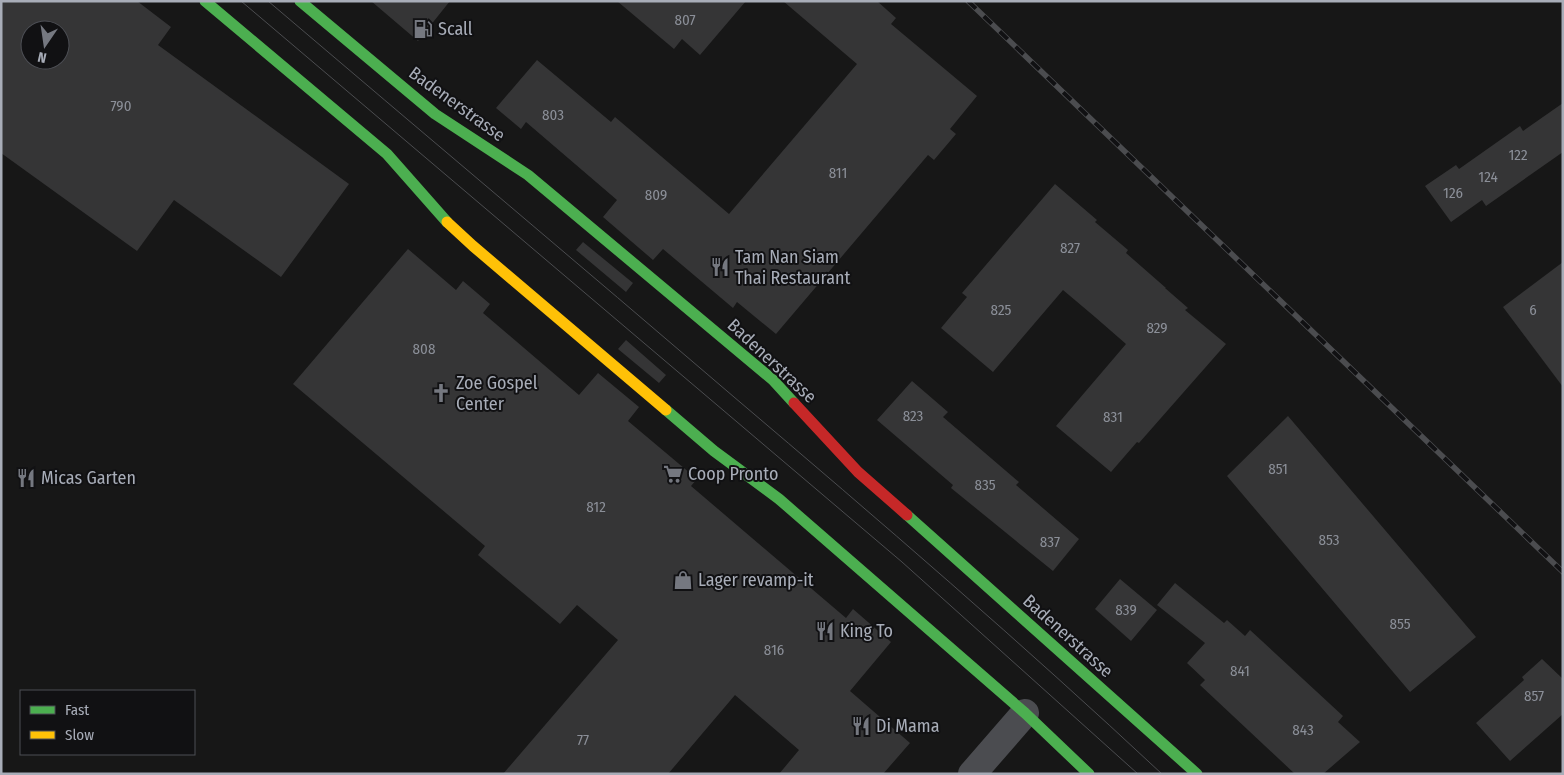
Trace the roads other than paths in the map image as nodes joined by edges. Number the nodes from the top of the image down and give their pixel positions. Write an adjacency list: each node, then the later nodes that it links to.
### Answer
1 (205, 1): 3 (street)
2 (300, 1): 6 (street, Badenerstrasse)
3 (1025, 713): 4 (street); 5 (street)
4 (972, 774)
5 (1089, 774)
6 (1197, 774)

